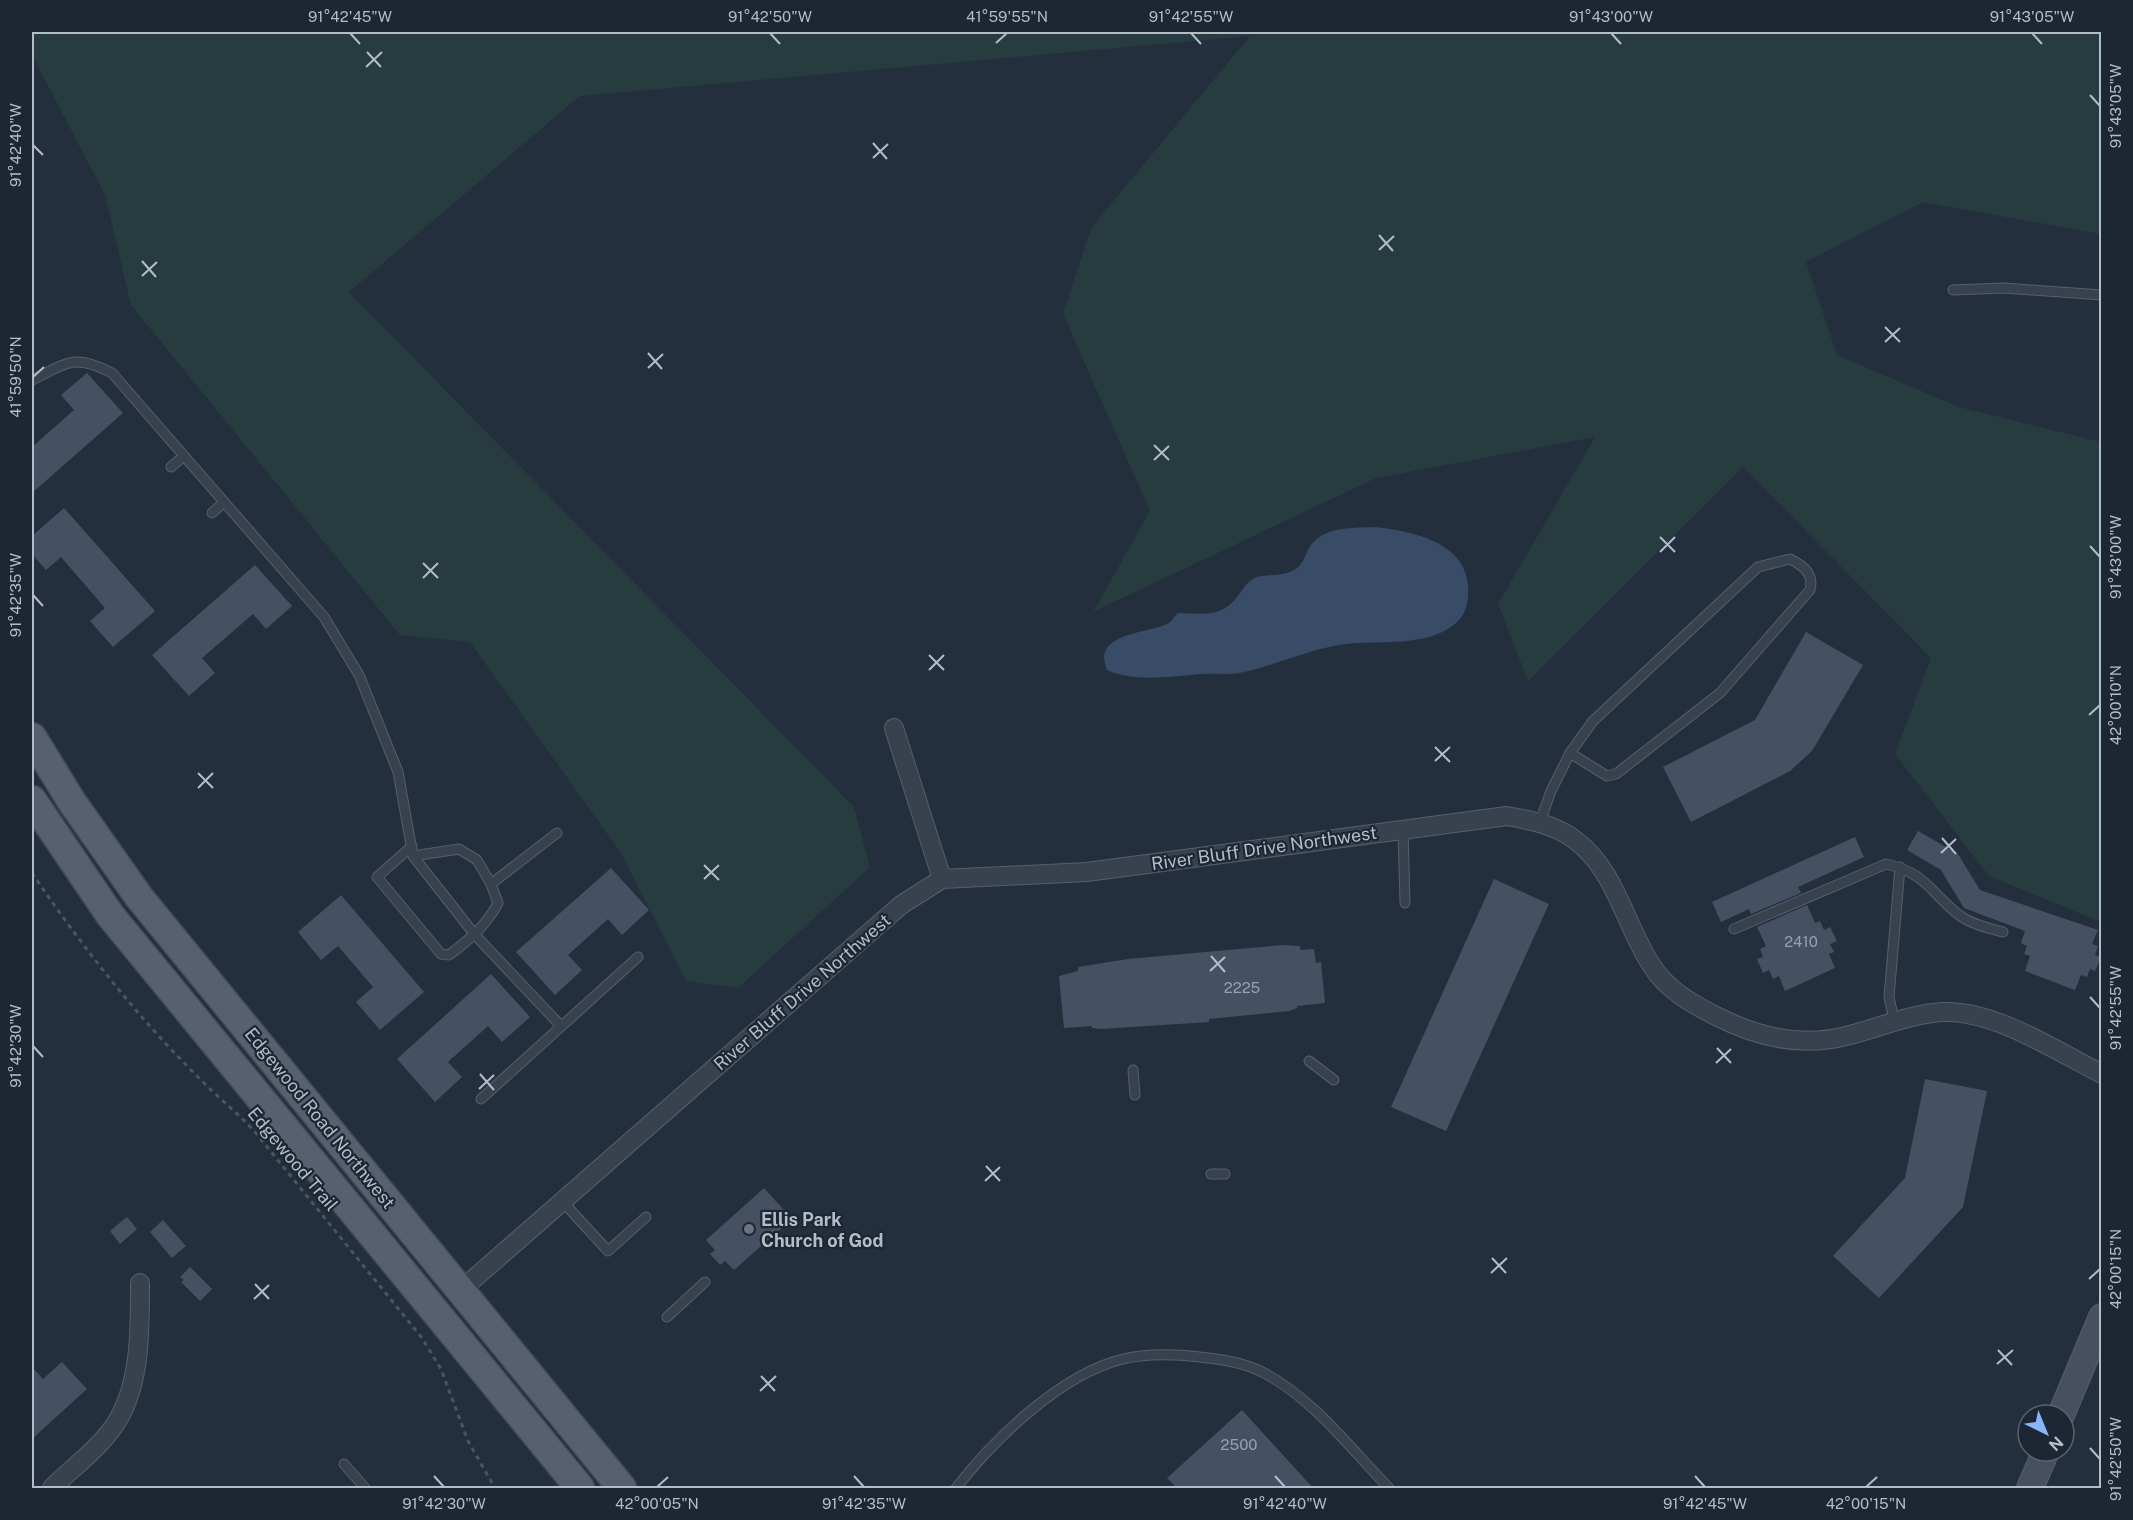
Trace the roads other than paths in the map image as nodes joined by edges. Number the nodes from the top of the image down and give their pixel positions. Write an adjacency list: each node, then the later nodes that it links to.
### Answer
1 (1953, 290): 2 (lane)
2 (2102, 295)
3 (32, 381): 4 (lane)
4 (184, 456): 5 (lane); 6 (lane)
5 (171, 467)
6 (224, 502): 7 (lane); 15 (lane)
7 (212, 513)
8 (894, 728): 18 (street)
9 (32, 737): 39 (main road, Edgewood Road Northwest)
10 (1570, 753): 10 (lane); 12 (lane)
11 (32, 800): 47 (main road, Edgewood Road Northwest)
12 (1540, 822): 13 (street, River Bluff Drive Northwest); 25 (street, River Bluff Drive Northwest)
13 (1403, 830): 18 (street, River Bluff Drive Northwest); 20 (lane)
14 (557, 832): 19 (lane)
15 (412, 846): 16 (lane); 23 (lane)
16 (413, 856): 19 (lane); 23 (lane)
17 (1900, 867): 21 (lane); 22 (lane); 25 (lane)
18 (942, 879): 35 (street, River Bluff Drive Northwest)
19 (491, 884): 23 (lane)
20 (1405, 903)
21 (1734, 929)
22 (2003, 932)
23 (476, 935): 26 (lane)
24 (638, 957): 26 (lane)
25 (1894, 1020): 29 (street, River Bluff Drive Northwest)
26 (561, 1026): 32 (lane)
27 (1309, 1061): 30 (lane)
28 (1132, 1070): 31 (lane)
29 (2102, 1074)
30 (1334, 1080)
31 (1135, 1095)
32 (481, 1099)
33 (1211, 1174): 34 (lane)
34 (1226, 1174)
35 (562, 1201): 36 (lane); 39 (street, River Bluff Drive Northwest)
36 (646, 1217)
37 (705, 1282): 40 (lane)
38 (140, 1283): 45 (street)
39 (461, 1290): 48 (main road, Edgewood Road Northwest)
40 (667, 1317)
41 (2102, 1317): 42 (street)
42 (2066, 1403)
43 (2041, 1463): 51 (street)
44 (344, 1464): 46 (lane)
45 (52, 1488)
46 (365, 1488)
47 (580, 1488)
48 (622, 1488)
49 (956, 1488): 50 (lane)
50 (1389, 1488)
51 (2030, 1488)

